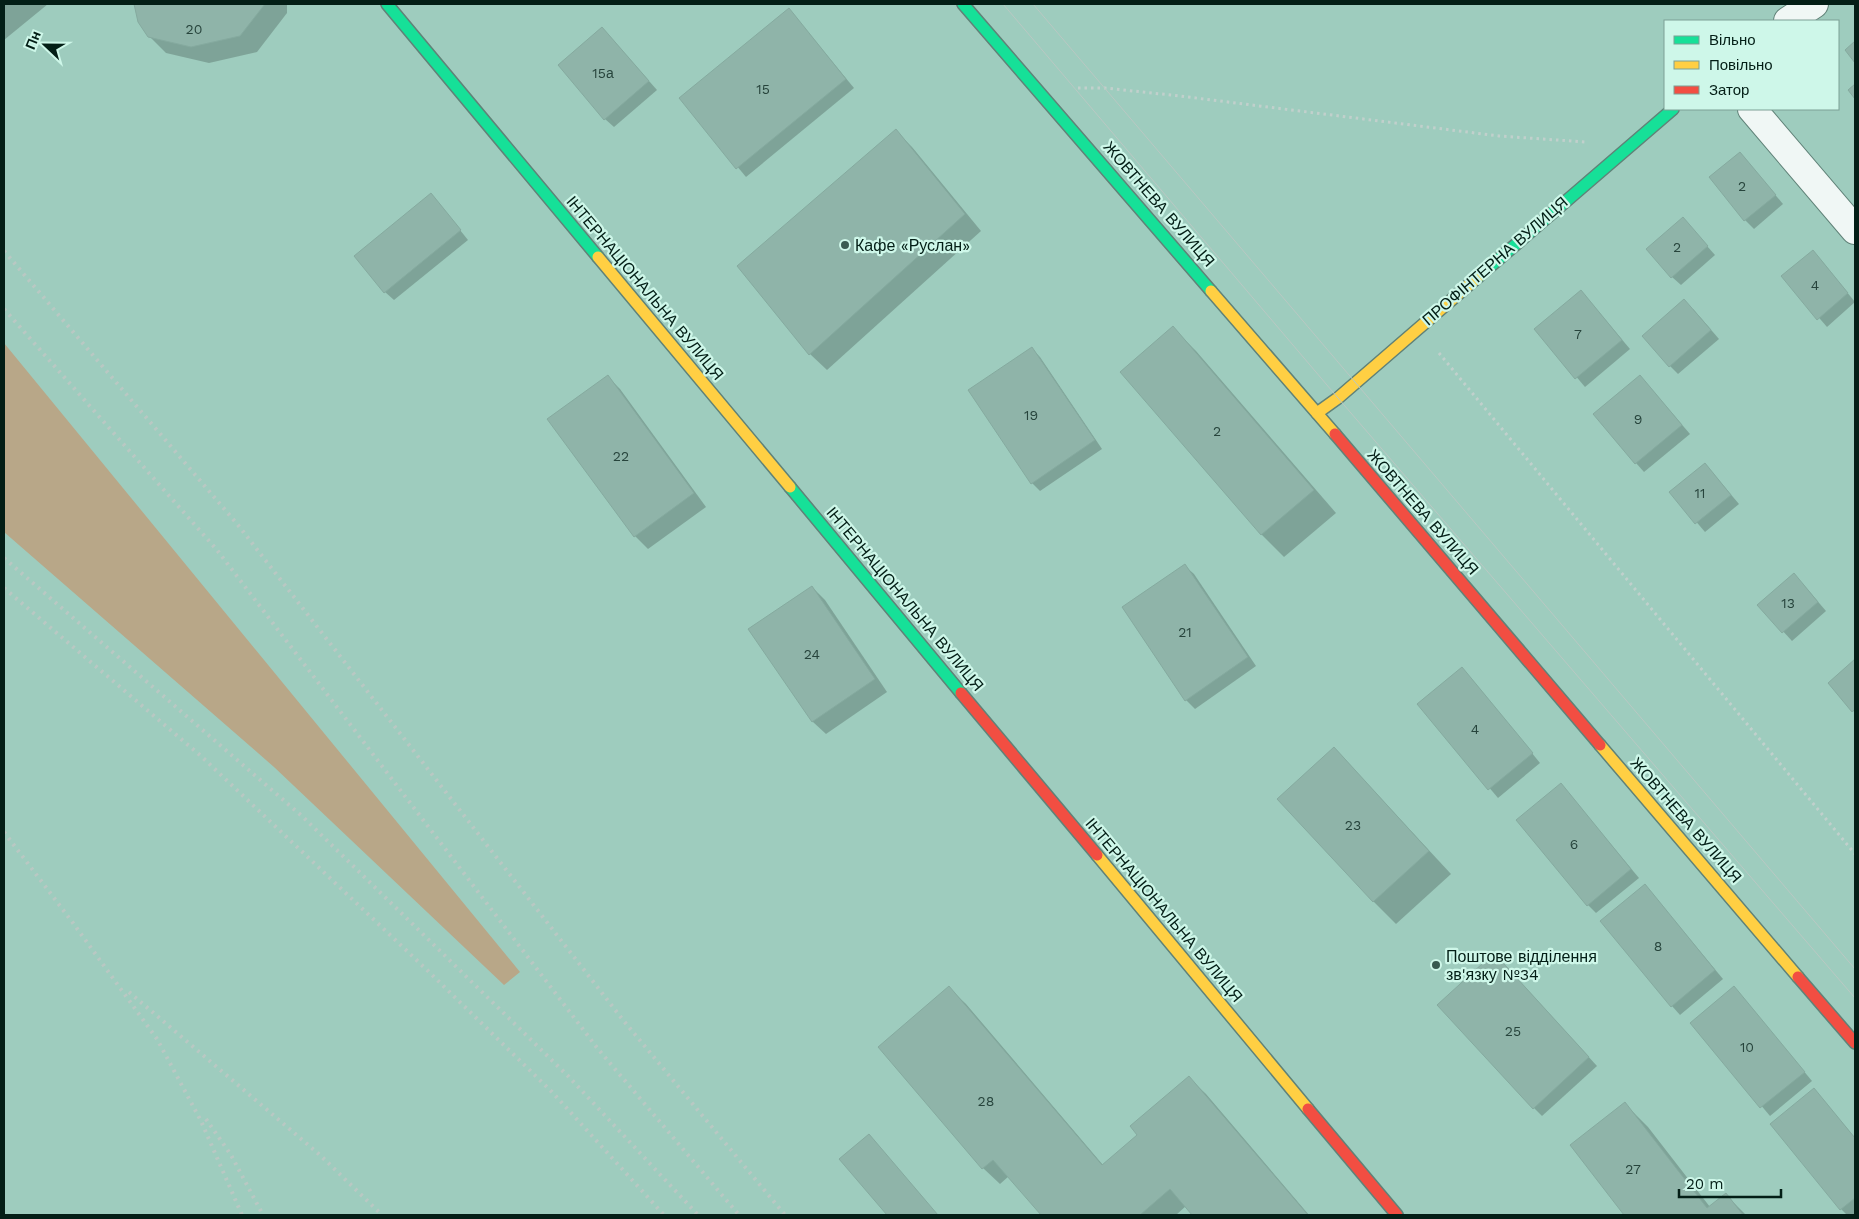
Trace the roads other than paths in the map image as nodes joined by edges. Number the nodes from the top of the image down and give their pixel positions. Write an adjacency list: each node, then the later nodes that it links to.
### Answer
1 (387, 4): 10 (street, ІНТЕРНАЦІОНАЛЬНА ВУЛИЦЯ)
2 (963, 4): 8 (street, ЖОВТНЕВА ВУЛИЦЯ)
3 (1814, 4): 4 (street)
4 (1790, 20)
5 (1672, 110): 8 (street, ПРОФІНТЕРНА ВУЛИЦЯ)
6 (1753, 110): 7 (street)
7 (1855, 230)
8 (1317, 413): 9 (street, ЖОВТНЕВА ВУЛИЦЯ)
9 (1855, 1043)
10 (1397, 1215)

